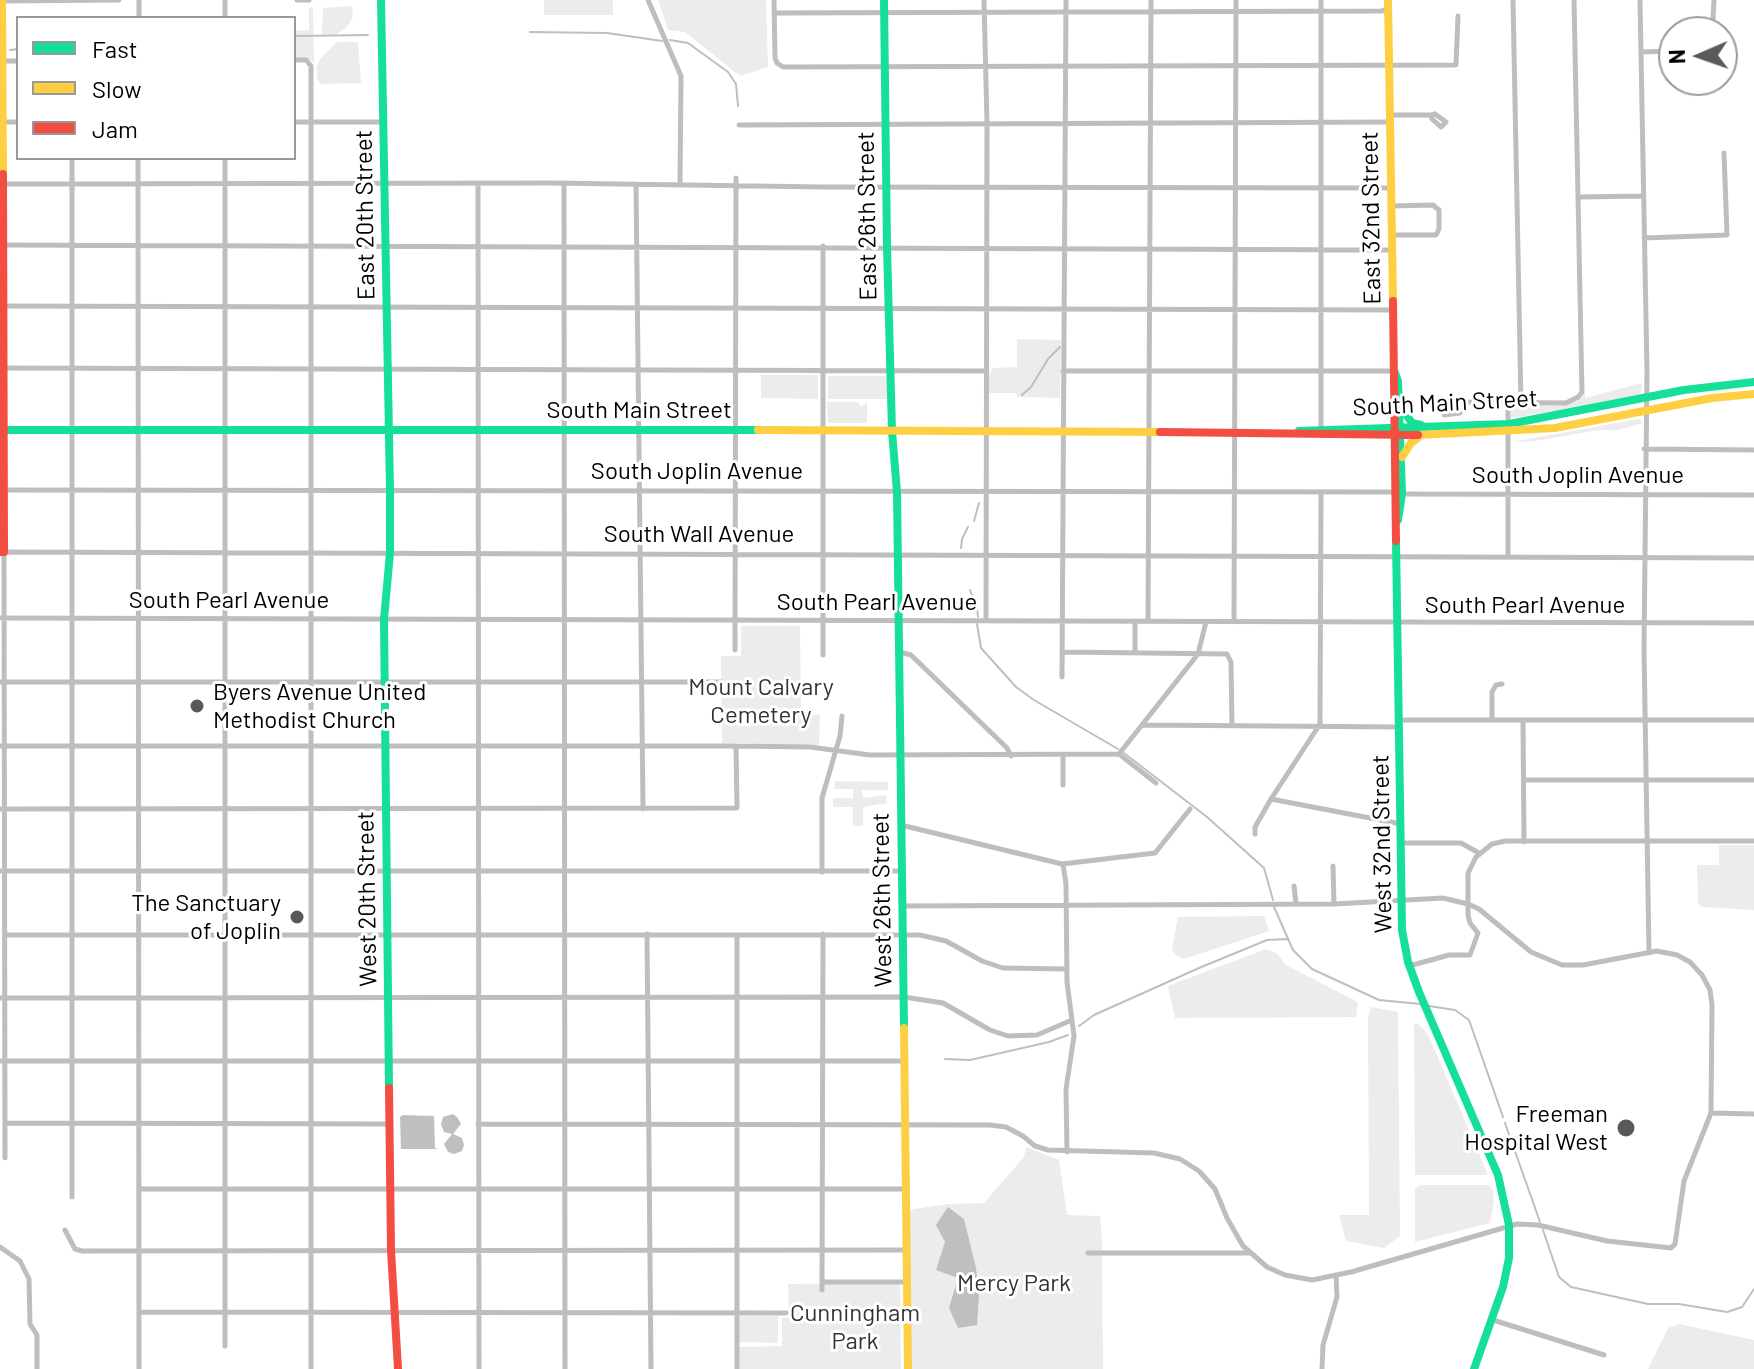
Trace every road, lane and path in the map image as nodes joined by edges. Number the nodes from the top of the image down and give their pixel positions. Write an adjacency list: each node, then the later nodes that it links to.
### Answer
1 (1, 0): 2 (street); 30 (main road)
2 (73, 0): 3 (street)
3 (119, 0)
4 (297, 0): 5 (street)
5 (309, 0)
6 (381, 0): 42 (main road, East 20th Street)
7 (648, 0): 65 (street)
8 (774, 0): 25 (street)
9 (884, 0): 20 (main road, East 26th Street)
10 (984, 0): 21 (street)
11 (1066, 0): 22 (street)
12 (1151, 0): 23 (street)
13 (1236, 0): 24 (street)
14 (1321, 0): 19 (street)
15 (1513, 0): 137 (street)
16 (1574, 0): 75 (street)
17 (1640, 0): 28 (street)
18 (1388, 4): 19 (street); 35 (main road, East 32nd Street)
19 (1321, 11): 24 (street); 34 (street)
20 (884, 12): 21 (street); 25 (street); 36 (main road, East 26th Street)
21 (984, 12): 22 (street); 37 (street)
22 (1066, 12): 23 (street); 31 (street)
23 (1151, 12): 24 (street); 32 (street)
24 (1236, 12): 33 (street)
25 (774, 13): 36 (street)
26 (1458, 16): 35 (street)
27 (1658, 51): 28 (street)
28 (1641, 52): 74 (street)
29 (296, 60): 45 (street)
30 (1, 61): 40 (main road)
31 (1066, 67): 32 (street); 37 (street); 47 (street)
32 (1151, 67): 33 (street); 48 (street)
33 (1236, 67): 34 (street); 43 (street)
34 (1321, 67): 35 (street); 44 (street)
35 (1389, 67): 39 (main road, East 32nd Street)
36 (885, 68): 37 (street); 50 (main road, East 26th Street)
37 (985, 68): 46 (street)
38 (1431, 115): 39 (street)
39 (1390, 119): 44 (street); 73 (main road, East 32nd Street)
40 (1, 122): 59 (main road)
41 (296, 122): 45 (street)
42 (384, 122): 45 (street); 63 (main road, East 20th Street)
43 (1236, 122): 44 (street); 48 (street); 71 (street)
44 (1321, 122): 72 (street)
45 (311, 123): 62 (street)
46 (987, 123): 47 (street); 50 (street); 69 (street)
47 (1065, 123): 48 (street); 67 (street)
48 (1151, 123): 70 (street)
49 (739, 125): 50 (street)
50 (886, 125): 68 (main road, East 26th Street)
51 (1724, 153): 78 (street)
52 (72, 160): 60 (street)
53 (138, 160): 56 (street)
54 (225, 160): 61 (street)
55 (736, 178): 66 (street)
56 (138, 183): 60 (street); 61 (street); 81 (street)
57 (478, 183): 58 (street); 63 (street); 84 (street)
58 (564, 183): 64 (street); 86 (street)
59 (1, 184): 60 (street); 79 (main road)
60 (72, 184): 80 (street)
61 (225, 184): 62 (street); 82 (street)
62 (310, 184): 63 (street); 83 (street)
63 (385, 184): 85 (main road, East 20th Street)
64 (636, 184): 65 (street); 88 (street)
65 (680, 185): 66 (street)
66 (737, 185): 68 (street); 89 (street)
67 (1065, 186): 69 (street); 70 (street); 92 (street)
68 (886, 187): 69 (street); 90 (main road, East 26th Street)
69 (987, 187): 91 (street)
70 (1150, 187): 71 (street); 93 (street)
71 (1235, 187): 72 (street); 94 (street)
72 (1321, 187): 73 (street); 95 (street)
73 (1391, 188): 76 (main road, East 32nd Street)
74 (1643, 196): 75 (street); 78 (street)
75 (1579, 197): 137 (street)
76 (1391, 206): 77 (main road, East 32nd Street); 77 (street)
77 (1391, 235): 96 (main road, East 32nd Street)
78 (1644, 238): 135 (street)
79 (1, 245): 80 (street); 97 (main road)
80 (72, 245): 81 (street); 98 (street)
81 (138, 245): 82 (street); 99 (street)
82 (225, 245): 83 (street); 100 (street)
83 (311, 245): 85 (street); 101 (street)
84 (478, 245): 85 (street); 86 (street); 103 (street)
85 (386, 246): 102 (main road, East 20th Street)
86 (564, 246): 88 (street); 104 (street)
87 (823, 246): 89 (street); 90 (street); 107 (street)
88 (637, 247): 89 (street); 105 (street)
89 (737, 247): 106 (street)
90 (887, 247): 91 (street); 108 (main road, East 26th Street)
91 (987, 247): 92 (street); 109 (street)
92 (1064, 247): 93 (street); 110 (street)
93 (1150, 248): 94 (street); 111 (street)
94 (1235, 249): 95 (street); 112 (street)
95 (1321, 249): 96 (street); 113 (street)
96 (1392, 250): 114 (main road, East 32nd Street)
97 (1, 306): 98 (street); 115 (main road)
98 (72, 306): 99 (street); 116 (street)
99 (139, 306): 100 (street); 117 (street)
100 (224, 306): 101 (street); 118 (street)
101 (310, 307): 102 (street); 119 (street)
102 (387, 307): 103 (street); 120 (main road, East 20th Street)
103 (478, 307): 104 (street); 121 (street)
104 (564, 307): 105 (street); 122 (street)
105 (637, 308): 106 (street); 123 (street)
106 (737, 308): 107 (street); 124 (street)
107 (823, 308): 108 (street); 125 (street)
108 (889, 309): 109 (street); 126 (main road, East 26th Street)
109 (986, 309): 110 (street); 127 (street)
110 (1064, 309): 111 (street); 128 (street)
111 (1149, 309): 112 (street); 129 (street)
112 (1235, 310): 113 (street); 130 (street)
113 (1321, 310): 114 (street); 132 (street)
114 (1393, 310): 131 (main road, East 32nd Street)
115 (1, 368): 116 (street); 151 (main road)
116 (72, 368): 117 (street); 143 (street)
117 (139, 368): 118 (street); 144 (street)
118 (224, 368): 119 (street); 145 (street)
119 (311, 368): 120 (street); 146 (street)
120 (388, 368): 121 (street); 147 (main road, East 20th Street)
121 (478, 368): 122 (street); 148 (street)
122 (564, 369): 123 (street); 149 (street)
123 (638, 369): 124 (street); 152 (street)
124 (737, 369): 125 (street); 153 (street)
125 (823, 370): 126 (street); 154 (street)
126 (890, 370): 127 (street); 155 (main road, East 26th Street)
127 (987, 371): 156 (street)
128 (1063, 371): 129 (street); 158 (street)
129 (1149, 371): 130 (street); 159 (street)
130 (1234, 371): 132 (street); 161 (street)
131 (1394, 371): 132 (street); 138 (main road, East 32nd Street)
132 (1321, 372): 142 (street)
133 (1754, 382): 135 (main road, South Main Street)
134 (1754, 394): 139 (main road, South Main Street)
135 (1646, 397): 139 (street); 150 (main road, South Main Street)
136 (1508, 402): 137 (street); 140 (street); 150 (street)
137 (1521, 403)
138 (1396, 406): 141 (main road); 157 (main road, East 32nd Street); 160 (main road)
139 (1645, 411): 150 (main road, South Main Street); 164 (street)
140 (1444, 415)
141 (1424, 426): 150 (main road, South Main Street); 157 (main road, South Main Street)
142 (1321, 428): 160 (main road, South Main Street); 162 (main road, South Main Street)
143 (72, 429): 144 (main road, South Main Street); 151 (main road, South Main Street); 168 (street)
144 (139, 429): 145 (main road, South Main Street); 169 (street)
145 (224, 429): 146 (main road, South Main Street); 170 (street)
146 (311, 429): 147 (main road, South Main Street); 171 (street)
147 (388, 429): 148 (main road, South Main Street); 172 (main road, West 20th Street)
148 (478, 429): 149 (main road, South Main Street); 173 (street)
149 (564, 429): 152 (main road, South Main Street); 174 (street)
150 (1509, 429): 163 (main road, South Main Street); 185 (street)
151 (1, 430): 167 (main road)
152 (639, 430): 153 (main road, South Main Street); 175 (street)
153 (737, 430): 154 (main road, South Main Street); 176 (street)
154 (822, 430): 155 (main road, South Main Street); 177 (street)
155 (892, 431): 156 (main road, South Main Street); 178 (main road, West 26th Street)
156 (987, 431): 158 (main road, South Main Street); 179 (street)
157 (1396, 431): 160 (main road, South Main Street); 163 (main road, South Main Street); 166 (main road, West 32nd Street)
158 (1063, 432): 159 (main road, South Main Street); 180 (street)
159 (1149, 432): 161 (main road, South Main Street); 181 (street)
160 (1375, 432): 162 (main road, South Main Street); 166 (main road)
161 (1234, 433): 162 (main road, South Main Street); 182 (street)
162 (1278, 433)
163 (1420, 436): 166 (main road)
164 (1644, 449): 165 (street); 186 (street)
165 (1754, 450)
166 (1398, 459): 184 (main road, West 32nd Street)
167 (2, 490): 168 (street, South Joplin Avenue); 188 (main road)
168 (72, 490): 169 (street, South Joplin Avenue); 189 (street)
169 (139, 490): 170 (street, South Joplin Avenue); 190 (street)
170 (225, 490): 171 (street, South Joplin Avenue); 191 (street)
171 (311, 490): 172 (street, South Joplin Avenue); 192 (street)
172 (390, 490): 173 (street, South Joplin Avenue); 193 (main road, West 20th Street)
173 (478, 490): 174 (street, South Joplin Avenue); 194 (street)
174 (564, 490): 175 (street, South Joplin Avenue); 195 (street)
175 (639, 491): 176 (street, South Joplin Avenue); 196 (street)
176 (737, 491): 177 (street, South Joplin Avenue); 197 (street)
177 (823, 491): 178 (street, South Joplin Avenue); 198 (street)
178 (897, 492): 179 (street, South Joplin Avenue); 199 (main road, West 26th Street)
179 (987, 492): 180 (street, South Joplin Avenue); 200 (street)
180 (1062, 492): 181 (street, South Joplin Avenue); 201 (street)
181 (1149, 493): 182 (street, South Joplin Avenue); 202 (street)
182 (1234, 493): 183 (street, South Joplin Avenue); 203 (street)
183 (1321, 493): 184 (street, South Joplin Avenue); 204 (street)
184 (1398, 493): 185 (street, South Joplin Avenue); 205 (main road, West 32nd Street)
185 (1508, 494): 186 (street, South Joplin Avenue); 206 (street)
186 (1644, 495): 187 (street, South Joplin Avenue); 207 (street)
187 (1754, 495)
188 (2, 552): 189 (street, South Wall Avenue); 209 (street)
189 (72, 552): 190 (street, South Wall Avenue); 210 (street)
190 (139, 552): 191 (street, South Wall Avenue); 211 (street)
191 (225, 552): 192 (street, South Wall Avenue); 212 (street)
192 (311, 552): 193 (street, South Wall Avenue); 213 (street)
193 (390, 553): 194 (street, South Wall Avenue); 214 (main road, West 20th Street)
194 (478, 553): 195 (street, South Wall Avenue); 215 (street)
195 (564, 553): 196 (street, South Wall Avenue); 216 (street)
196 (640, 554): 197 (street, South Wall Avenue); 217 (street)
197 (737, 554): 198 (street, South Wall Avenue); 218 (street)
198 (823, 554): 199 (street, South Wall Avenue); 219 (street)
199 (897, 554): 200 (street, South Wall Avenue); 220 (main road, West 26th Street)
200 (986, 555): 201 (street, South Wall Avenue); 221 (street)
201 (1062, 555): 202 (street, South Wall Avenue); 222 (street)
202 (1149, 555): 203 (street, South Wall Avenue); 224 (street)
203 (1234, 556): 204 (street, South Wall Avenue); 226 (street)
204 (1320, 556): 205 (street, South Wall Avenue); 227 (street)
205 (1398, 556): 206 (street, South Wall Avenue); 228 (main road, West 32nd Street)
206 (1508, 557): 207 (street, South Wall Avenue)
207 (1644, 558): 208 (street, South Wall Avenue); 229 (street)
208 (1754, 558)
209 (2, 618): 210 (street, South Pearl Avenue); 238 (street)
210 (72, 618): 211 (street, South Pearl Avenue); 239 (street)
211 (139, 618): 212 (street, South Pearl Avenue); 240 (street)
212 (225, 619): 213 (street, South Pearl Avenue); 241 (street)
213 (311, 619): 214 (street, South Pearl Avenue); 242 (street)
214 (384, 619): 215 (street, South Pearl Avenue); 247 (main road, West 20th Street)
215 (478, 619): 216 (street, South Pearl Avenue); 243 (street)
216 (564, 619): 217 (street, South Pearl Avenue); 244 (street)
217 (640, 620): 218 (street, South Pearl Avenue); 245 (street)
218 (737, 620): 219 (street, South Pearl Avenue); 231 (street)
219 (823, 620): 220 (street, South Pearl Avenue); 236 (street)
220 (898, 620): 221 (street, South Pearl Avenue); 232 (main road, West 26th Street)
221 (986, 621): 222 (street, South Pearl Avenue)
222 (1062, 621): 223 (street, South Pearl Avenue); 233 (street)
223 (1135, 621): 224 (street, South Pearl Avenue); 234 (street)
224 (1148, 621): 225 (street, South Pearl Avenue)
225 (1206, 622): 226 (street, South Pearl Avenue); 235 (street)
226 (1234, 622): 227 (street, South Pearl Avenue)
227 (1320, 622): 228 (street, South Pearl Avenue); 257 (street)
228 (1399, 623): 229 (street, South Pearl Avenue); 254 (main road, West 32nd Street)
229 (1644, 623): 230 (street, South Pearl Avenue); 252 (street)
230 (1754, 623)
231 (735, 650)
232 (899, 652): 270 (main road, West 26th Street); 272 (street)
233 (1062, 652): 234 (street); 237 (street)
234 (1135, 653): 235 (street)
235 (1198, 654): 255 (street); 256 (street)
236 (823, 655)
237 (1062, 677)
238 (2, 682): 239 (street); 263 (street)
239 (72, 682): 240 (street); 258 (street)
240 (139, 682): 241 (street); 259 (street)
241 (225, 682): 242 (street); 260 (street)
242 (311, 682): 247 (street); 261 (street)
243 (478, 682): 244 (street); 247 (street); 264 (street)
244 (565, 682): 245 (street); 265 (street)
245 (641, 682): 246 (street); 266 (street)
246 (721, 682)
247 (385, 683): 262 (main road, West 20th Street)
248 (1502, 684): 250 (street)
249 (842, 716): 268 (street)
250 (1492, 720): 251 (street); 254 (street)
251 (1523, 720): 252 (street); 273 (street)
252 (1646, 720): 253 (street); 275 (street)
253 (1754, 720)
254 (1400, 723): 257 (street); 289 (main road, West 32nd Street)
255 (1142, 725): 256 (street); 269 (street)
256 (1232, 726): 257 (street)
257 (1318, 727): 278 (street)
258 (71, 745): 259 (street); 263 (street); 281 (street)
259 (139, 745): 260 (street); 279 (street)
260 (225, 745): 261 (street); 282 (street)
261 (311, 745): 262 (street); 283 (street)
262 (386, 745): 264 (street); 284 (main road, West 20th Street)
263 (3, 746): 280 (street)
264 (478, 746): 265 (street); 285 (street)
265 (564, 746): 266 (street); 286 (street)
266 (642, 746): 267 (street); 287 (street)
267 (736, 746): 268 (street); 287 (street)
268 (836, 750): 270 (street); 308 (street)
269 (1119, 754): 271 (street); 276 (street)
270 (899, 755): 272 (street); 290 (main road, West 26th Street)
271 (1063, 755): 272 (street); 277 (street)
272 (1011, 756)
273 (1524, 780): 275 (street); 293 (street)
274 (1754, 780): 275 (street)
275 (1647, 781): 294 (street)
276 (1156, 783)
277 (1063, 785)
278 (1271, 799): 289 (street); 291 (street)
279 (139, 808): 281 (street); 282 (street); 302 (street)
280 (3, 809): 281 (street); 299 (street)
281 (72, 809): 301 (street)
282 (225, 809): 283 (street); 303 (street)
283 (311, 809): 284 (street); 304 (street)
284 (386, 809): 285 (street); 305 (main road, West 20th Street)
285 (478, 809): 286 (street); 306 (street)
286 (565, 809): 287 (street); 307 (street)
287 (643, 809)
288 (1190, 809): 297 (street)
289 (1401, 824): 295 (main road, West 32nd Street)
290 (901, 825): 297 (street); 300 (main road, West 26th Street)
291 (1255, 834)
292 (1754, 841): 294 (street)
293 (1524, 842): 294 (street); 296 (street)
294 (1648, 842): 328 (street)
295 (1401, 843): 296 (street); 310 (main road, West 32nd Street)
296 (1479, 853): 313 (street)
297 (1063, 864): 315 (street)
298 (1333, 866): 312 (street)
299 (3, 871): 301 (street); 320 (street)
300 (902, 871): 308 (street); 314 (main road, West 26th Street)
301 (72, 872): 302 (street); 321 (street)
302 (139, 872): 303 (street); 316 (street)
303 (225, 872): 304 (street); 317 (street)
304 (311, 872): 305 (street); 322 (street)
305 (387, 872): 306 (street); 323 (main road, West 20th Street)
306 (479, 872): 307 (street); 324 (street)
307 (565, 872): 308 (street); 325 (street)
308 (822, 872)
309 (1294, 886): 311 (street)
310 (1402, 899): 312 (street); 313 (street); 329 (main road, West 32nd Street)
311 (1296, 904): 312 (street); 315 (street)
312 (1334, 904)
313 (1468, 904): 328 (street); 329 (street)
314 (902, 906): 315 (street); 327 (main road, West 26th Street)
315 (1065, 906): 330 (street)
316 (139, 934): 317 (street); 321 (street); 337 (street)
317 (225, 934): 322 (street); 338 (street)
318 (647, 934): 325 (street); 326 (street); 340 (street)
319 (823, 934): 326 (street); 327 (street); 342 (street)
320 (5, 935): 321 (street); 335 (street)
321 (72, 935): 336 (street)
322 (311, 935): 323 (street); 331 (street)
323 (387, 935): 324 (street); 332 (main road, West 20th Street)
324 (479, 935): 325 (street); 333 (street)
325 (565, 935): 339 (street)
326 (737, 935): 341 (street)
327 (903, 935): 330 (street); 334 (main road, West 26th Street)
328 (1649, 953): 356 (street)
329 (1409, 966): 383 (main road, West 32nd Street)
330 (1066, 969): 343 (street)
331 (311, 997): 332 (street); 338 (street); 344 (street)
332 (388, 997): 333 (street); 349 (main road, West 20th Street)
333 (478, 997): 339 (street); 350 (street)
334 (904, 997): 342 (street); 343 (street); 355 (main road, West 26th Street)
335 (2, 998): 336 (street); 345 (street)
336 (72, 998): 337 (street); 346 (street)
337 (139, 998): 338 (street); 347 (street)
338 (225, 998): 348 (street)
339 (565, 998): 340 (street); 351 (street)
340 (647, 998): 341 (street); 352 (street)
341 (737, 998): 342 (street); 353 (street)
342 (823, 998): 354 (street)
343 (1072, 1020): 370 (street)
344 (311, 1060): 348 (street); 349 (street); 362 (street)
345 (2, 1061): 346 (street); 358 (street)
346 (72, 1061): 347 (street); 359 (street)
347 (139, 1061): 348 (street); 360 (street)
348 (225, 1061): 361 (street)
349 (389, 1061): 350 (street); 363 (main road, West 20th Street)
350 (478, 1061): 351 (street); 364 (street)
351 (565, 1061): 352 (street); 365 (street)
352 (647, 1061): 353 (street); 366 (street)
353 (737, 1061): 354 (street); 367 (street)
354 (823, 1061): 355 (street); 368 (street)
355 (905, 1061): 369 (main road, West 26th Street)
356 (1711, 1113): 357 (street); 383 (street)
357 (1754, 1114)
358 (5, 1123): 359 (street); 371 (street)
359 (72, 1124): 360 (street); 382 (street)
360 (139, 1124): 361 (street); 372 (street)
361 (225, 1124): 362 (street); 373 (street)
362 (311, 1124): 363 (street); 374 (street)
363 (389, 1124): 381 (main road, West 20th Street)
364 (478, 1124): 365 (street); 375 (street)
365 (565, 1124): 366 (street); 376 (street)
366 (648, 1124): 367 (street); 377 (street)
367 (737, 1124): 368 (street); 378 (street)
368 (822, 1124): 369 (street); 379 (street)
369 (905, 1124): 370 (street); 380 (main road, West 26th Street)
370 (1067, 1152): 397 (street)
371 (5, 1158)
372 (139, 1189): 373 (street); 386 (street)
373 (225, 1189): 374 (street); 387 (street)
374 (311, 1189): 381 (street); 388 (street)
375 (478, 1189): 376 (street); 381 (street); 390 (street)
376 (565, 1189): 377 (street); 391 (street)
377 (651, 1189): 378 (street); 392 (street)
378 (737, 1189): 379 (street); 393 (street)
379 (822, 1189): 380 (street); 394 (street)
380 (906, 1189): 395 (main road, West 26th Street)
381 (390, 1190): 389 (main road, West 20th Street)
382 (72, 1197)
383 (1509, 1225): 398 (street); 411 (main road, West 32nd Street)
384 (65, 1230): 386 (street)
385 (0, 1247): 414 (street)
386 (139, 1250): 387 (street); 402 (street)
387 (225, 1250): 388 (street); 403 (street)
388 (311, 1250): 389 (street); 404 (street)
389 (391, 1250): 390 (street); 405 (main road, West 20th Street)
390 (479, 1250): 391 (street); 406 (street)
391 (565, 1250): 392 (street); 407 (street)
392 (650, 1250): 393 (street); 408 (street)
393 (737, 1250): 394 (street); 409 (street)
394 (822, 1250): 395 (street); 399 (street)
395 (907, 1250): 400 (main road, West 26th Street)
396 (1088, 1253): 397 (street)
397 (1251, 1253): 398 (street)
398 (1336, 1276): 423 (street)
399 (822, 1282): 400 (street); 401 (street)
400 (907, 1282): 422 (main road, West 26th Street)
401 (822, 1290)
402 (139, 1312): 403 (street); 415 (street)
403 (225, 1312): 404 (street); 412 (street)
404 (311, 1313): 405 (street); 416 (street)
405 (396, 1313): 406 (street); 417 (main road, West 20th Street)
406 (479, 1313): 407 (street); 418 (street)
407 (565, 1313): 408 (street); 419 (street)
408 (651, 1313): 409 (street); 420 (street)
409 (737, 1313): 410 (street); 421 (street)
410 (786, 1313)
411 (1493, 1320): 413 (street); 424 (main road, West 32nd Street)
412 (225, 1346)
413 (1604, 1355)
414 (37, 1369)
415 (139, 1369)
416 (311, 1369)
417 (398, 1369)
418 (479, 1369)
419 (565, 1369)
420 (651, 1369)
421 (737, 1369)
422 (908, 1369)
423 (1322, 1369)
424 (1474, 1369)

